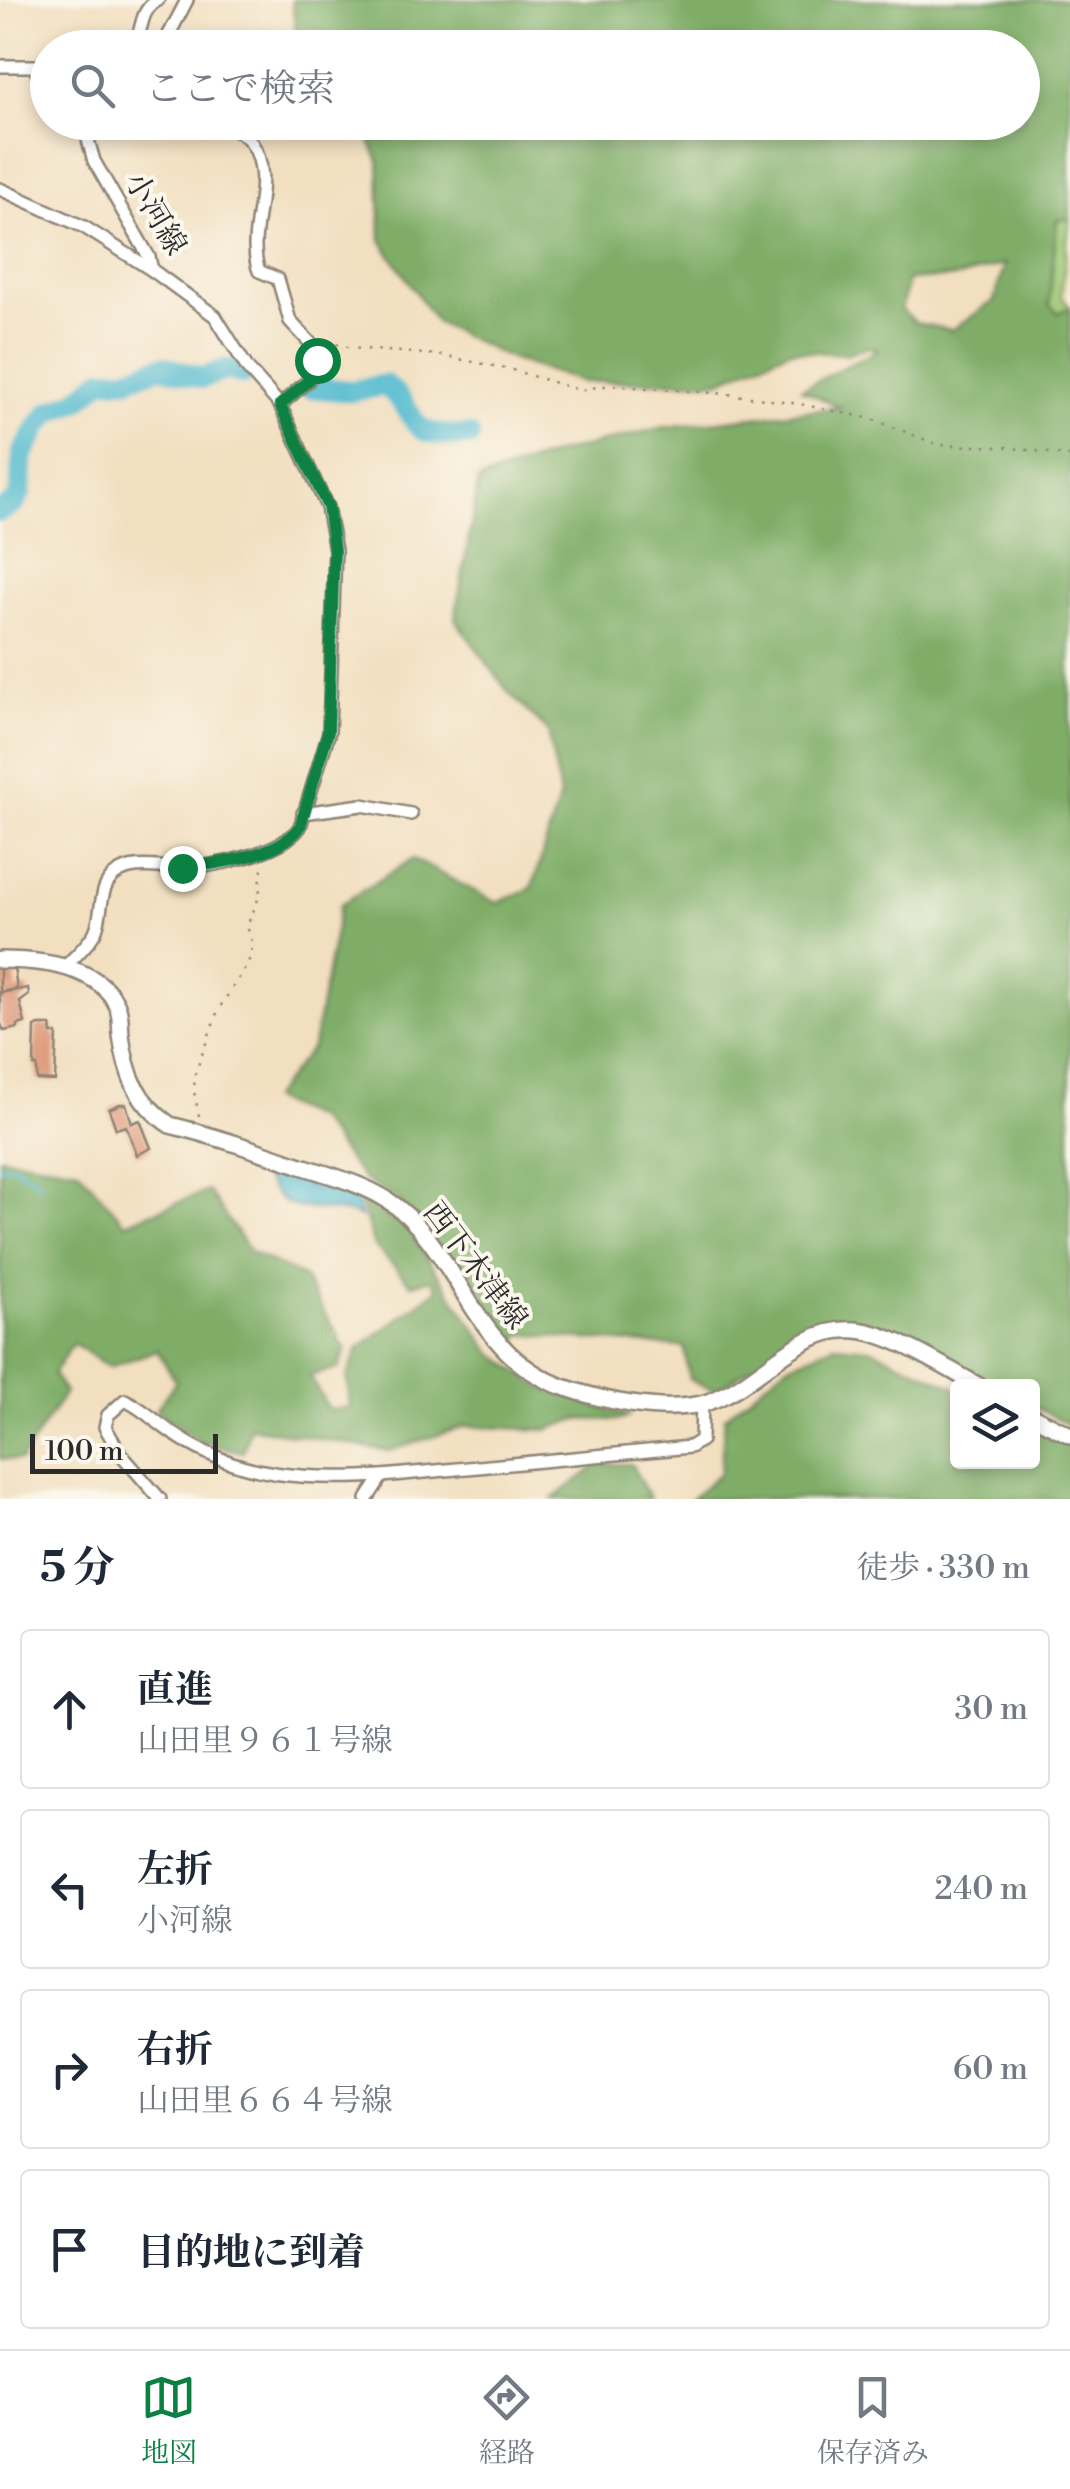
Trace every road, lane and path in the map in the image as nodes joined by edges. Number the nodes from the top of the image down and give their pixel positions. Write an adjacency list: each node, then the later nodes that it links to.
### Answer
1 (158, 0): 3 (street)
2 (187, 0): 4 (street)
3 (140, 30)
4 (171, 30)
5 (0, 66): 6 (street)
6 (30, 66)
7 (88, 140): 10 (street, 小河線)
8 (250, 140): 11 (street)
9 (0, 189): 10 (street)
10 (152, 270): 12 (street, 小河線)
11 (316, 350): 12 (street); 13 (path)
12 (280, 405): 14 (street, 小河線)
13 (1070, 456)
14 (303, 813): 15 (street); 16 (street, 小河線)
15 (411, 814)
16 (264, 850): 18 (street); 19 (path)
17 (0, 960): 18 (street, 西下木津線)
18 (64, 967): 19 (street, 西下木津線)
19 (203, 1134): 21 (street, 西下木津線)
20 (966, 1379): 21 (street, 西下木津線)
21 (702, 1404): 24 (street)
22 (1040, 1420): 23 (street)
23 (1070, 1436)
24 (382, 1476): 25 (street); 26 (street)
25 (160, 1499)
26 (367, 1499)

